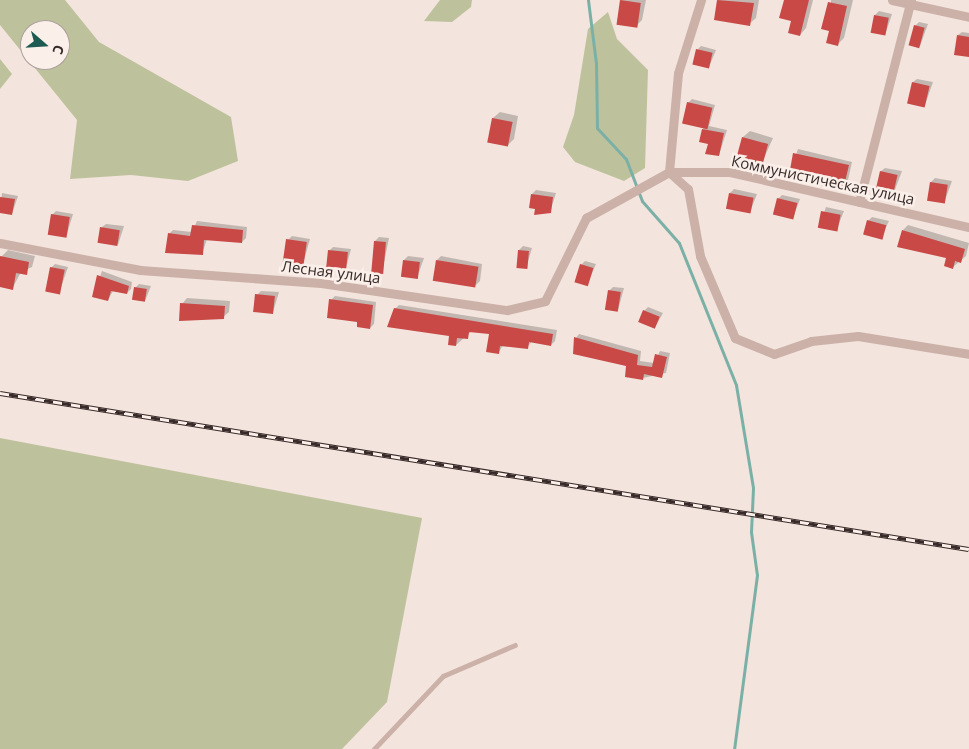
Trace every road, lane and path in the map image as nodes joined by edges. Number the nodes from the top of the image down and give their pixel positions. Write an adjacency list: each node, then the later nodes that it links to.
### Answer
1 (702, 0): 5 (street)
2 (892, 0): 3 (street)
3 (911, 2): 4 (street); 6 (street)
4 (969, 17)
5 (669, 172): 6 (street, Коммунистическая улица); 8 (street, Лесная улица); 9 (street)
6 (860, 202): 7 (street, Коммунистическая улица)
7 (969, 227)
8 (0, 243)
9 (969, 354)
10 (515, 645): 11 (lane)
11 (374, 749)

